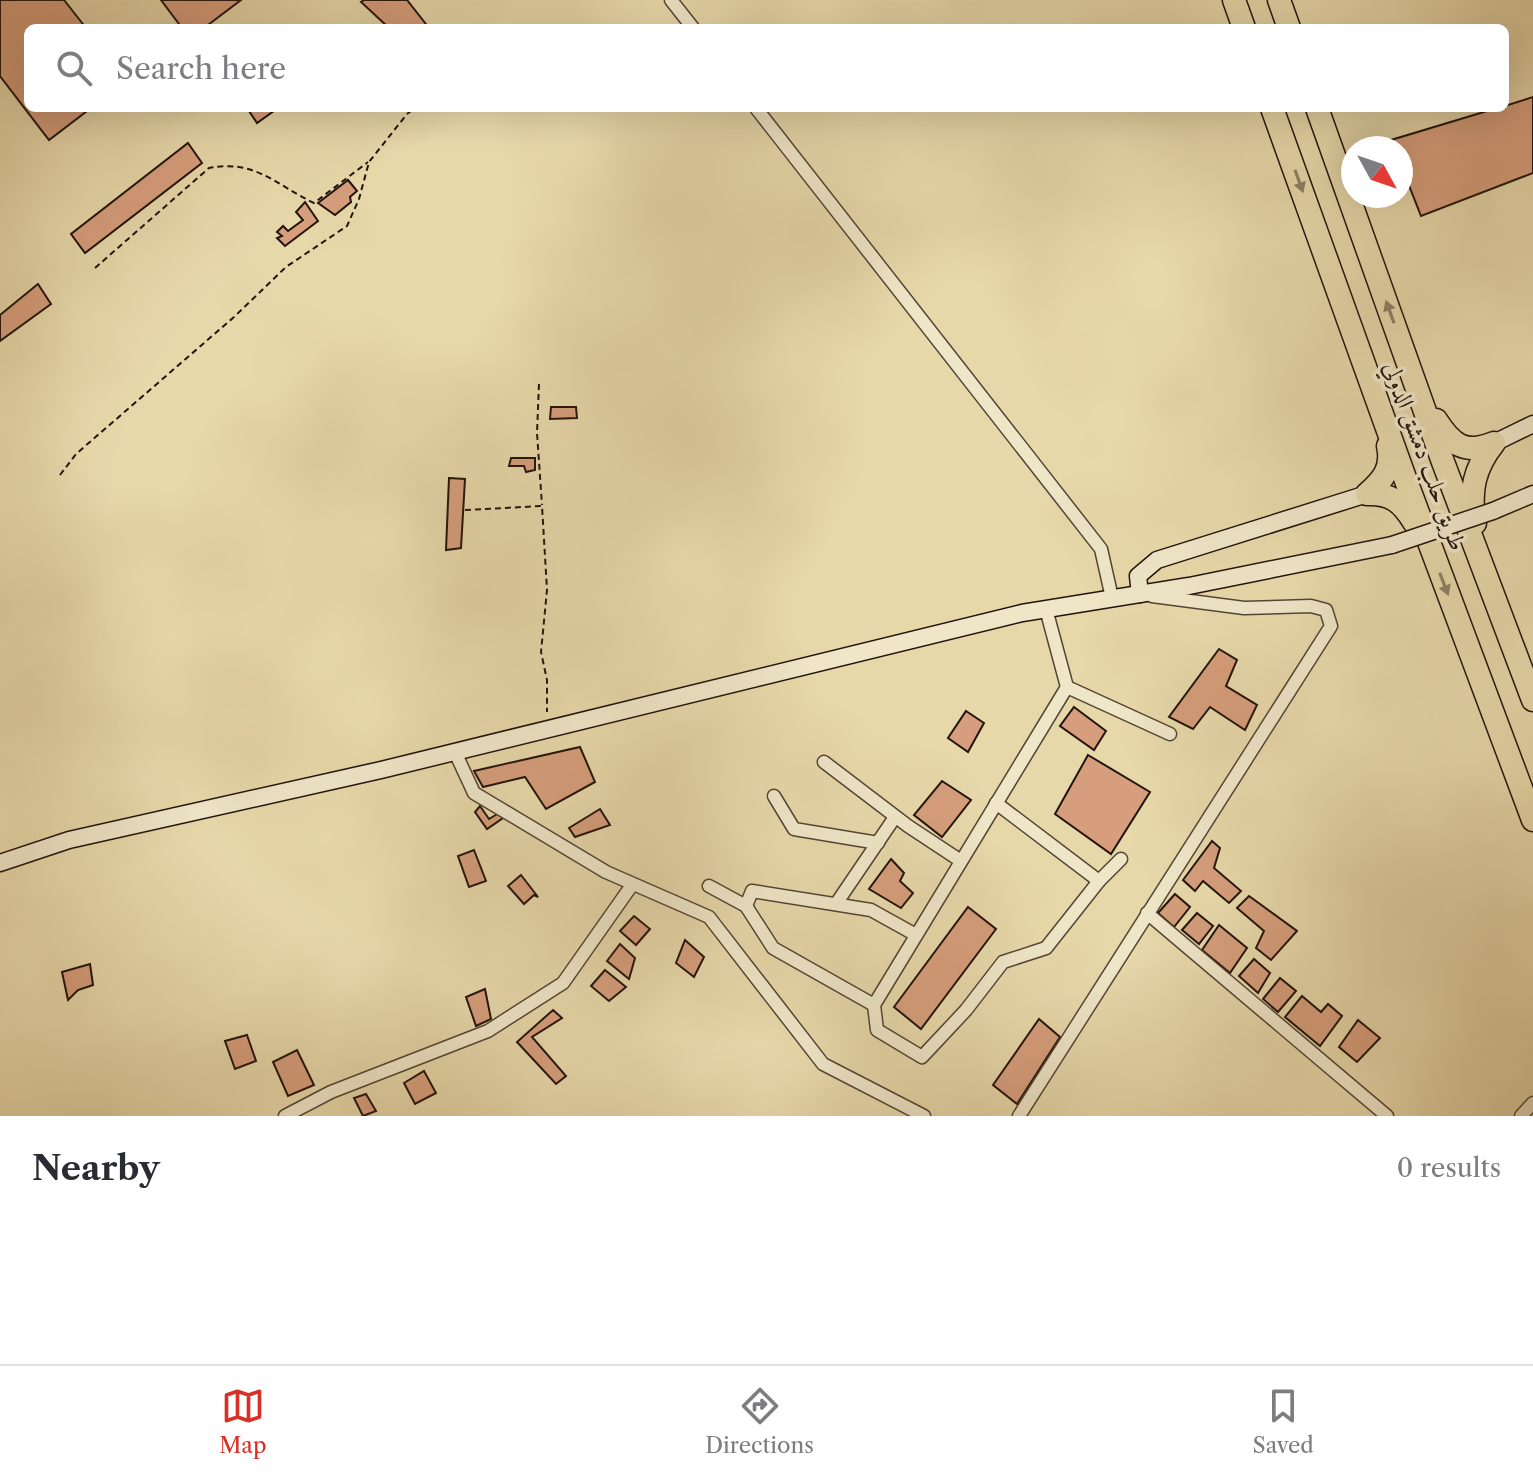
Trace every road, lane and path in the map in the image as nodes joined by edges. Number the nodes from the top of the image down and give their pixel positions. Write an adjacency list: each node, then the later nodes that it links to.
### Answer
1 (671, 0): 4 (street)
2 (1234, 0): 5 (highway)
3 (1279, 0): 6 (highway)
4 (690, 24)
5 (1243, 24)
6 (1288, 24)
7 (410, 112): 11 (path)
8 (759, 112): 26 (street)
9 (1273, 112): 15 (highway, طريق حلب دمشق الدولي, one-way to 15)
10 (1318, 112): 14 (highway, طريق حلب دمشق الدولي, one-way to 10)
11 (369, 162): 12 (path); 18 (path)
12 (95, 268)
13 (539, 384): 21 (path)
14 (1420, 396): 17 (highway); 24 (highway, طريق حلب دمشق الدولي)
15 (1380, 410): 19 (highway); 23 (highway, طريق حلب دمشق الدولي)
16 (1533, 424): 17 (main road)
17 (1494, 443): 24 (highway)
18 (60, 475)
19 (1367, 494): 23 (highway); 25 (main road)
20 (1533, 494): 25 (main road, bridge)
21 (542, 506): 22 (path); 30 (path)
22 (465, 510)
23 (1433, 554): 37 (highway, طريق حلب دمشق الدولي, one-way to 37)
24 (1483, 567): 29 (highway, طريق حلب دمشق الدولي)
25 (1140, 594): 26 (main road); 47 (street)
26 (1112, 598): 27 (main road)
27 (1046, 609): 28 (street); 30 (main road)
28 (1067, 687): 31 (street); 35 (street)
29 (1533, 700)
30 (548, 729): 32 (main road)
31 (1170, 734)
32 (455, 752): 41 (main road); 43 (street)
33 (824, 762): 36 (street)
34 (774, 796): 38 (street)
35 (996, 803): 40 (street); 42 (street)
36 (895, 817): 38 (street); 40 (street)
37 (1533, 820)
38 (878, 843): 45 (street)
39 (1121, 859): 42 (street)
40 (961, 861): 48 (street)
41 (0, 863)
42 (1099, 881): 49 (street)
43 (632, 885): 51 (street); 52 (street)
44 (709, 886): 46 (street)
45 (836, 904): 46 (street); 48 (street)
46 (746, 906): 49 (street)
47 (1147, 913): 53 (street); 54 (street)
48 (916, 935): 49 (street)
49 (874, 1005)
50 (1533, 1103): 55 (street)
51 (285, 1116)
52 (924, 1116)
53 (1019, 1116)
54 (1387, 1116)
55 (1521, 1116)

